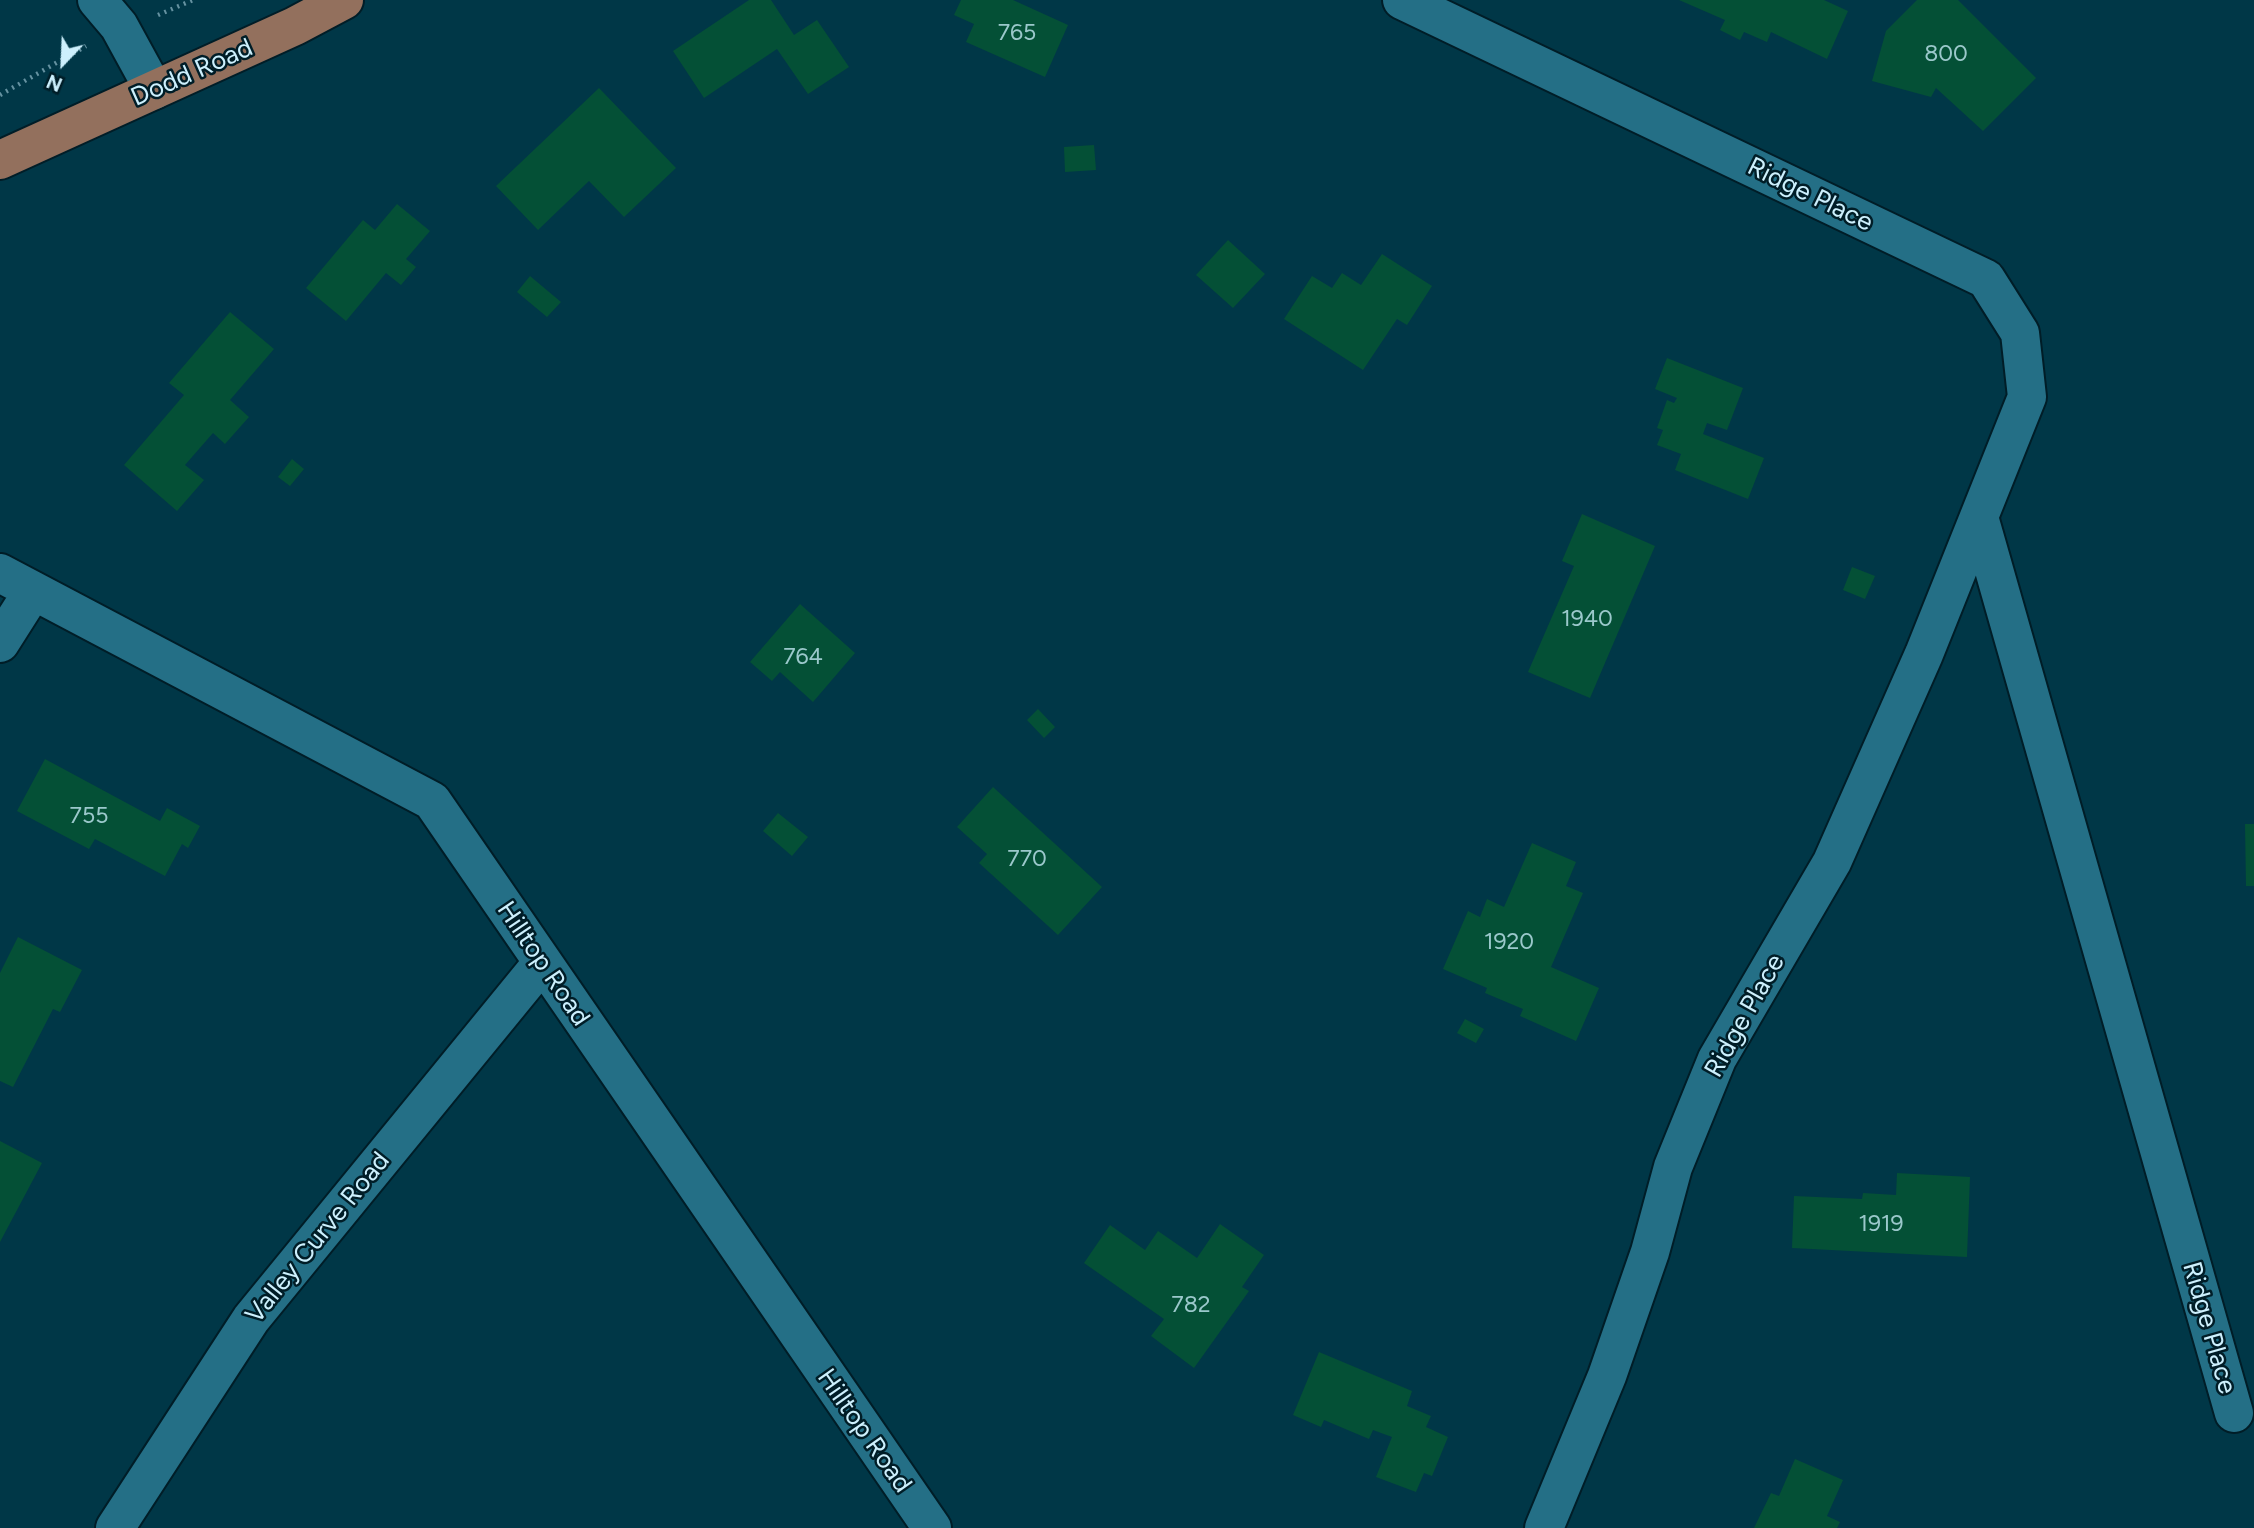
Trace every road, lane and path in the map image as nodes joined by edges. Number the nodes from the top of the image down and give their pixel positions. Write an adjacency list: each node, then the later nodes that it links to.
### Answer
1 (97, 0): 7 (street)
2 (192, 0): 5 (path)
3 (344, 0): 7 (main road, Dodd Road)
4 (1402, 0): 10 (street, Ridge Place)
5 (168, 11)
6 (86, 46): 8 (path)
7 (154, 90): 9 (main road, Dodd Road)
8 (0, 95)
9 (0, 160)
10 (1979, 517): 14 (street, Ridge Place); 17 (street, Ridge Place)
11 (16, 582): 12 (street); 13 (street, Hilltop Road)
12 (0, 643)
13 (542, 963): 15 (street, Valley Curve Road); 16 (street, Hilltop Road)
14 (2234, 1413)
15 (115, 1528)
16 (932, 1528)
17 (1544, 1528)

